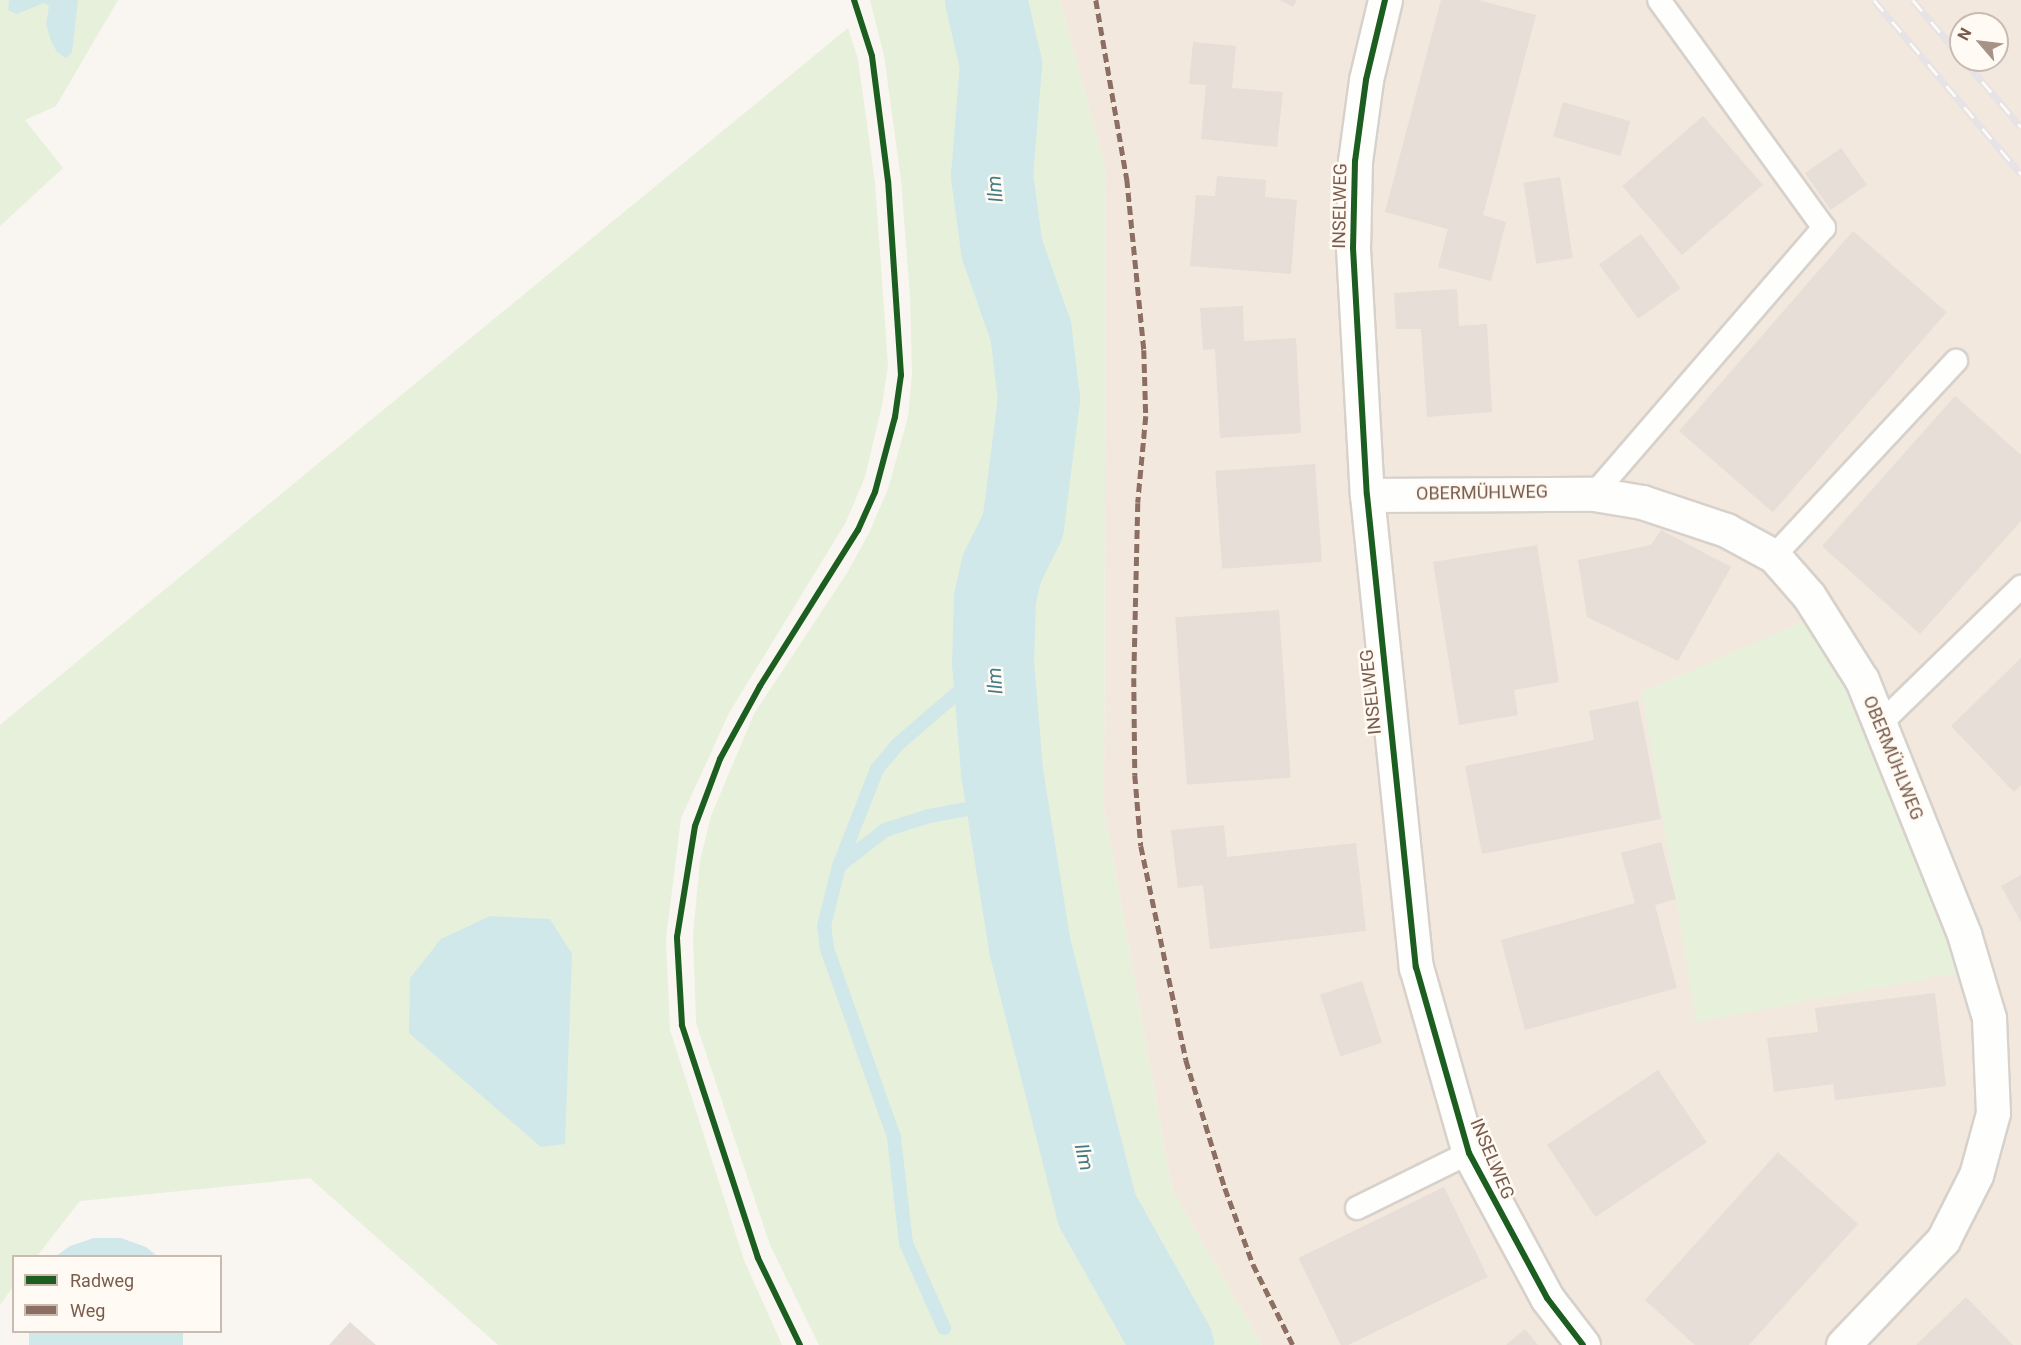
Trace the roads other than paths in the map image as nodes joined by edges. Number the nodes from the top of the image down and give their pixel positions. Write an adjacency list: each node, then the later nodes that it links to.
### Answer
1 (1385, 0): 5 (street, INSELWEG)
2 (1659, 0): 4 (lane)
3 (1956, 362): 6 (lane)
4 (1594, 494): 5 (street, OBERMÜHLWEG); 6 (street, OBERMÜHLWEG)
5 (1367, 495): 9 (street, INSELWEG)
6 (1774, 556): 8 (street, OBERMÜHLWEG)
7 (2021, 587): 8 (lane)
8 (1880, 724): 12 (street, OBERMÜHLWEG)
9 (1469, 1153): 10 (lane); 11 (street, INSELWEG)
10 (1357, 1208)
11 (1583, 1345)
12 (1843, 1345)

